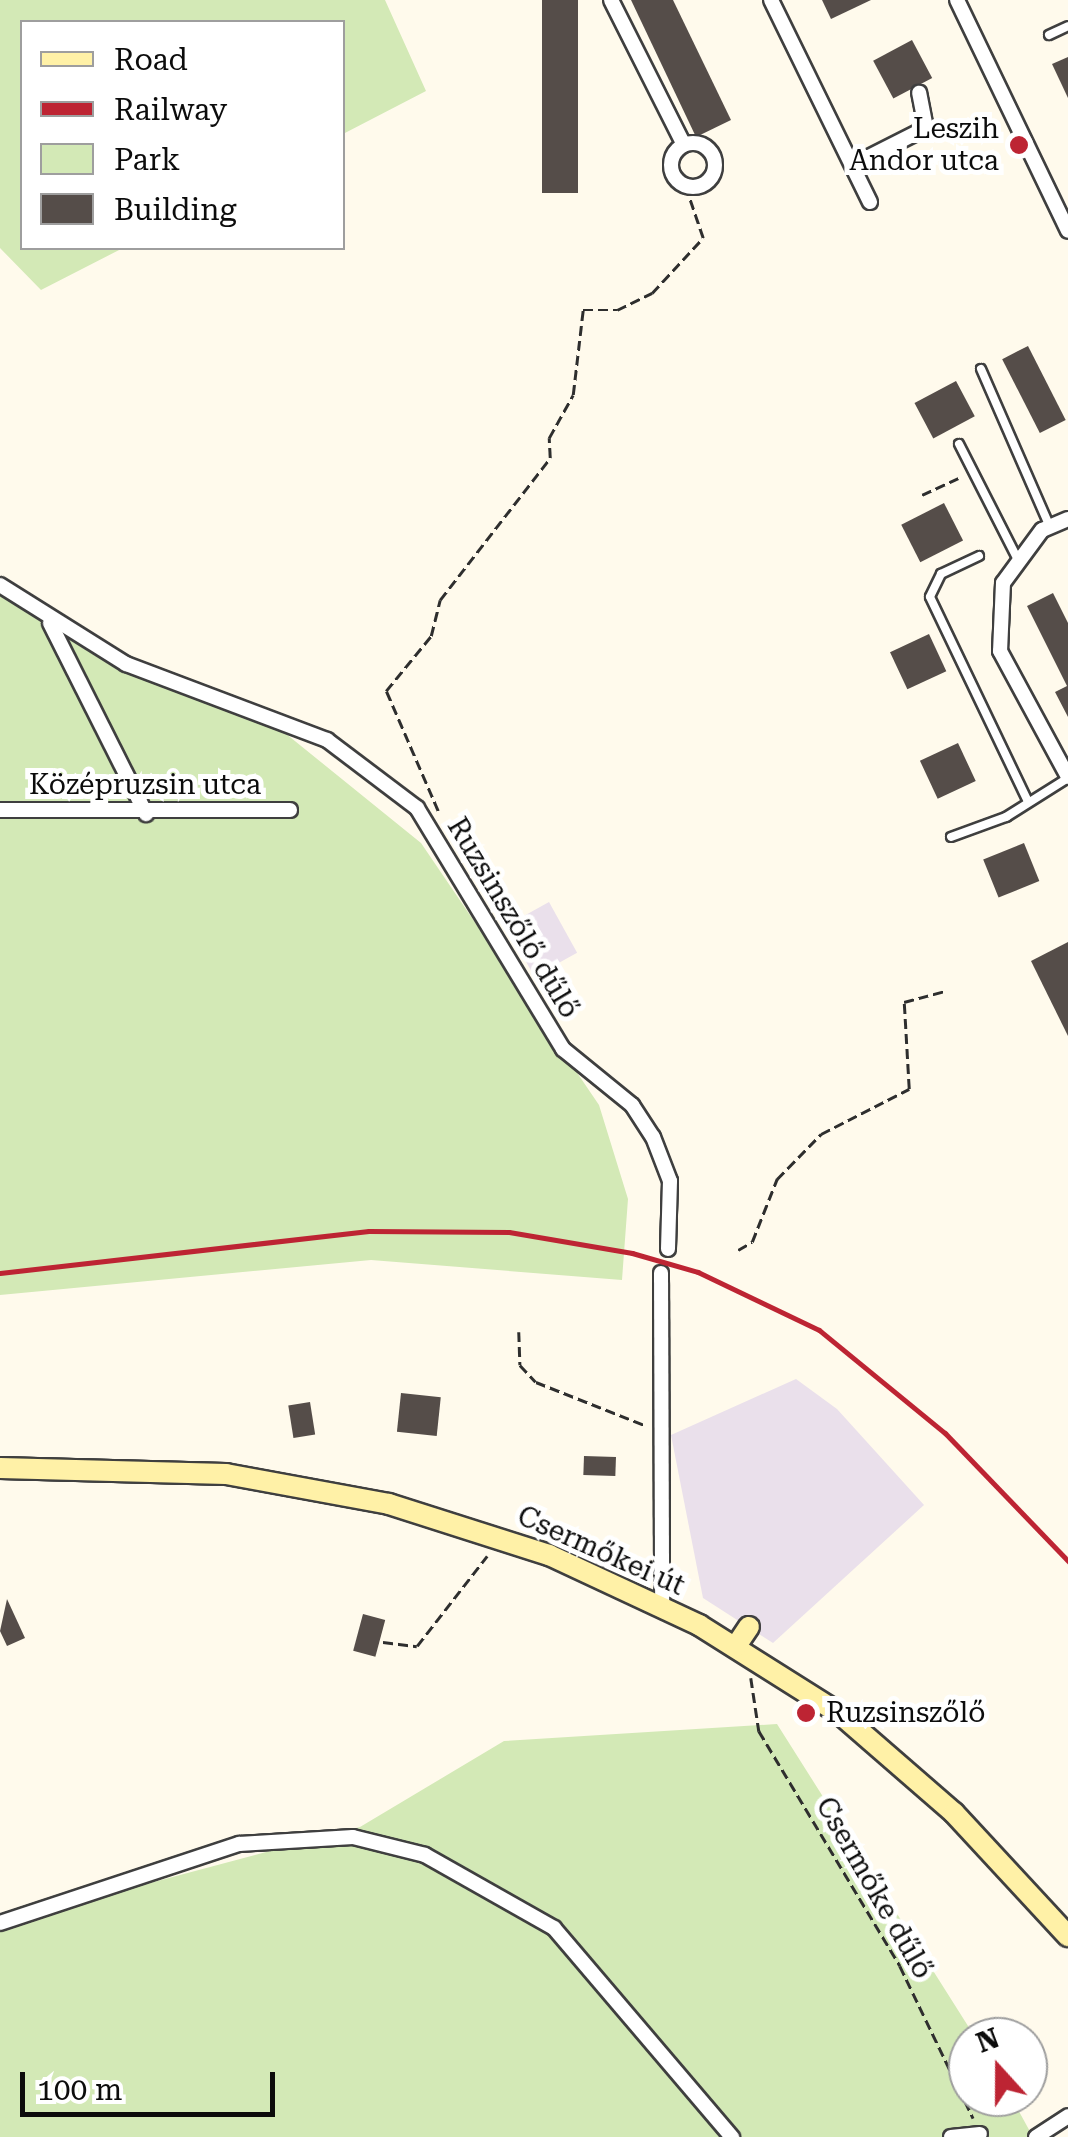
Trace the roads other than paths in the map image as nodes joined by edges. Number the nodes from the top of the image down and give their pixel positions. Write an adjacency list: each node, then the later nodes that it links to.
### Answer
1 (612, 0): 7 (street)
2 (771, 0): 8 (street)
3 (957, 0): 10 (street)
4 (1068, 26): 5 (lane)
5 (1050, 35)
6 (919, 94): 8 (street)
7 (684, 145): 7 (street)
8 (853, 165): 9 (street)
9 (870, 202)
10 (1066, 212): 11 (street)
11 (1068, 232)
12 (981, 369): 15 (lane)
13 (959, 444): 17 (lane)
14 (1068, 519): 15 (street)
15 (1048, 525): 17 (street)
16 (979, 556): 21 (lane)
17 (1019, 562): 20 (street)
18 (0, 585): 19 (street, Ruzsinszőlő dűlő)
19 (50, 622): 24 (street); 26 (street, Ruzsinszőlő dűlő)
20 (1068, 777): 21 (lane)
21 (1028, 802): 25 (lane)
22 (0, 810): 24 (street, Középruzsin utca)
23 (290, 810): 24 (street, Középruzsin utca)
24 (146, 814)
25 (951, 838)
26 (668, 1250)
27 (661, 1273): 29 (street)
28 (0, 1468): 29 (main road, Csermőkei út)
29 (662, 1606): 31 (main road, Csermőkei út)
30 (749, 1627): 31 (main road)
31 (746, 1652): 33 (main road, Csermőkei út)
32 (0, 1923): 36 (street)
33 (1068, 1936)
34 (1068, 2116): 38 (street)
35 (980, 2134): 37 (street)
36 (732, 2137)
37 (951, 2137)
38 (1036, 2137)

